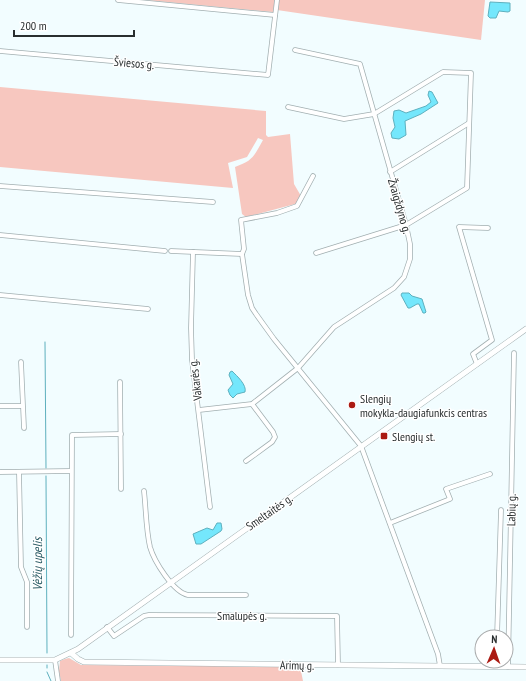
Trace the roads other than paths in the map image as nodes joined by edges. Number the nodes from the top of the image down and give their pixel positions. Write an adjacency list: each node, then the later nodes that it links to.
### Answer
1 (118, 0): 3 (street)
2 (277, 0): 3 (street)
3 (275, 15): 5 (street, Šviesos g.)
4 (295, 50): 7 (street, Žvaigždyno g.)
5 (0, 52)
6 (288, 107): 7 (street)
7 (374, 114): 8 (street); 9 (street, Žvaigždyno g.)
8 (469, 123): 9 (street); 13 (street)
9 (390, 172): 13 (street, Žvaigždyno g.)
10 (313, 176): 20 (street)
11 (0, 186): 12 (street)
12 (213, 202)
13 (406, 225): 19 (street); 27 (street, Žvaigždyno g.)
14 (488, 228): 26 (street)
15 (0, 235): 16 (street)
16 (165, 251)
17 (171, 251): 18 (street)
18 (193, 252): 20 (street); 32 (street, Vakarės g.)
19 (316, 252)
20 (242, 254): 27 (street)
21 (0, 295): 22 (street)
22 (148, 309)
23 (526, 329): 26 (main road, Smeltaitės g.)
24 (514, 353): 51 (street, Labių g.)
25 (21, 362): 31 (street)
26 (477, 364): 35 (main road, Smeltaitės g.)
27 (298, 368): 29 (street, Žvaigždyno g.); 35 (street)
28 (120, 382): 34 (street)
29 (252, 404): 32 (street); 36 (street)
30 (0, 406): 31 (street)
31 (22, 406): 33 (street)
32 (199, 410): 43 (street, Vakarės g.)
33 (24, 428)
34 (121, 434): 37 (street); 41 (street)
35 (361, 446): 45 (street); 46 (main road, Smeltaitės g.)
36 (246, 461)
37 (71, 471): 39 (street); 52 (street)
38 (0, 472): 39 (street)
39 (19, 472): 48 (street)
40 (490, 474): 45 (street)
41 (121, 488)
42 (144, 491): 46 (street)
43 (210, 507)
44 (501, 510): 50 (street)
45 (390, 523): 58 (street)
46 (170, 582): 47 (street, Smalupės g.); 49 (main road, Smeltaitės g.)
47 (246, 595)
48 (27, 627)
49 (107, 627): 53 (main road, Smeltaitės g.); 56 (street, Smalupės g.)
50 (498, 629)
51 (509, 629)
52 (71, 635)
53 (71, 653): 55 (main road, Smeltaitės g.); 56 (main road, Arimų g.)
54 (0, 660): 55 (main road, Smeltaitės g.)
55 (55, 660): 61 (street)
56 (338, 665): 58 (main road, Arimų g.)
57 (474, 665): 58 (main road, Arimų g.)
58 (440, 666)
59 (514, 667): 60 (main road, Arimų g.)
60 (526, 667)
61 (58, 681)

